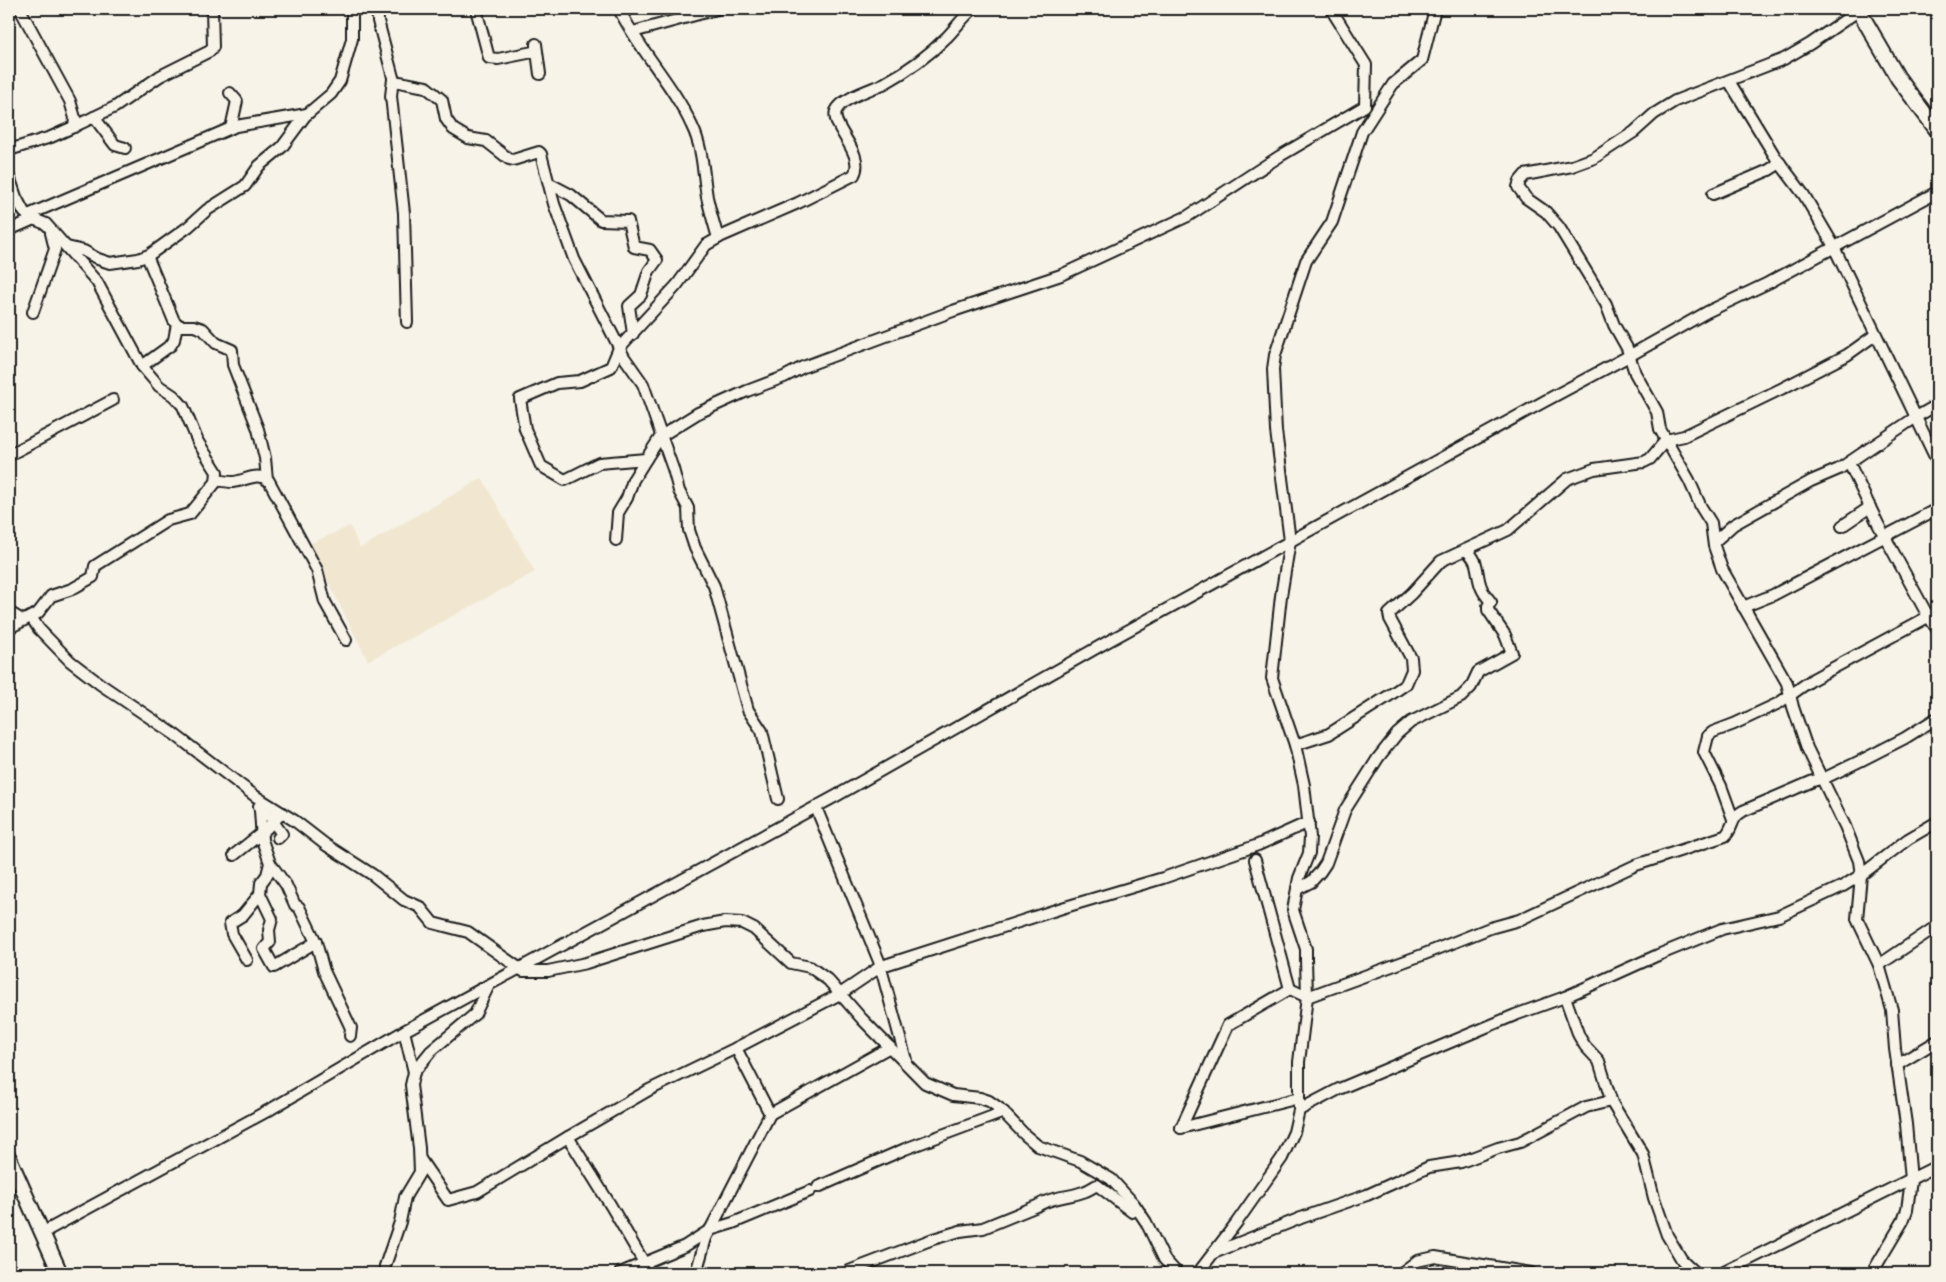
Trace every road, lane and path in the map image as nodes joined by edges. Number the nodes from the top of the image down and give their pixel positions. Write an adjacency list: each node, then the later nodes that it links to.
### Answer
1 (20, 9): 19 (street)
2 (212, 9): 18 (street)
3 (352, 9): 17 (street)
4 (377, 9): 14 (street)
5 (476, 9): 13 (street)
6 (618, 9): 12 (street)
7 (717, 9): 12 (street)
8 (973, 9): 32 (street)
9 (1330, 9): 47 (street)
10 (1436, 9): 60 (street)
11 (1859, 9): 15 (street); 21 (street)
12 (633, 32): 32 (street)
13 (540, 74)
14 (393, 79): 37 (street); 41 (street)
15 (1729, 80): 24 (street); 42 (street)
16 (230, 93): 20 (street)
17 (307, 114): 20 (street); 35 (street)
18 (94, 117): 19 (street); 22 (street)
19 (74, 127): 23 (street)
20 (231, 128): 29 (street)
21 (1937, 130)
22 (125, 148)
23 (9, 150)
24 (1780, 163): 28 (street); 34 (street)
25 (9, 176): 29 (street)
26 (552, 185): 39 (street)
27 (1937, 192): 34 (street)
28 (1713, 194)
29 (31, 217): 30 (street); 31 (street)
30 (51, 229): 33 (street); 36 (street)
31 (9, 230)
32 (718, 238): 39 (street)
33 (66, 247): 35 (street); 43 (street)
34 (1834, 248): 40 (street); 42 (street)
35 (147, 256): 38 (street)
36 (33, 312)
37 (407, 322)
38 (177, 324): 43 (street); 54 (street)
39 (633, 334): 41 (street)
40 (1875, 335): 46 (street); 48 (street)
41 (619, 348): 47 (street); 50 (street)
42 (1629, 356): 48 (street); 60 (street)
43 (142, 366): 53 (street)
44 (113, 400): 49 (street)
45 (1937, 405): 46 (street)
46 (1916, 417): 51 (street); 52 (street)
47 (661, 436): 50 (street); 75 (street)
48 (1666, 440): 61 (street); 62 (street)
49 (9, 456)
50 (646, 459): 59 (street)
51 (1937, 460)
52 (1849, 463): 55 (street); 61 (street)
53 (217, 480): 54 (street); 66 (street)
54 (268, 480): 69 (street)
55 (1870, 507): 57 (street); 58 (street)
56 (1937, 509): 58 (street)
57 (1842, 526)
58 (1885, 536): 63 (street); 65 (street)
59 (616, 540)
60 (1290, 541): 72 (street); 96 (street)
61 (1714, 542): 63 (street)
62 (1465, 550): 72 (street); 89 (street)
63 (1744, 607): 70 (street)
64 (9, 612): 66 (street)
65 (1933, 614): 68 (street); 70 (street)
66 (27, 618): 67 (street); 74 (street)
67 (9, 628)
68 (1937, 629)
69 (346, 640)
70 (1790, 694): 73 (street); 79 (street)
71 (1937, 718): 73 (street)
72 (1295, 745): 81 (street)
73 (1821, 778): 79 (street); 88 (street)
74 (255, 796): 76 (street); 78 (street)
75 (778, 798)
76 (260, 810): 83 (street); 84 (street)
77 (817, 810): 95 (street)
78 (282, 813): 80 (street); 83 (street)
79 (1733, 819): 100 (street)
80 (295, 821): 83 (street); 96 (street)
81 (1309, 822): 89 (street); 95 (street)
82 (1937, 822): 88 (street)
83 (273, 823): 84 (street)
84 (263, 832): 85 (street); 87 (street)
85 (234, 855)
86 (1255, 860): 98 (street)
87 (270, 863): 90 (street); 92 (street)
88 (1861, 875): 94 (street); 101 (street)
89 (1297, 889): 100 (street)
90 (260, 894): 92 (street); 93 (street)
91 (1937, 926): 94 (street)
92 (316, 942): 103 (street)
93 (247, 960)
94 (1878, 965): 108 (street)
95 (883, 966): 99 (street); 107 (street)
96 (519, 970): 97 (street); 99 (street)
97 (489, 985): 102 (street); 109 (street)
98 (1290, 989): 100 (street); 110 (street)
99 (840, 994): 105 (street); 106 (street)
100 (1307, 997): 110 (street)
101 (1565, 997): 111 (street); 112 (street)
102 (404, 1031): 109 (street); 122 (street)
103 (350, 1036)
104 (1937, 1041): 108 (street)
105 (736, 1048): 114 (street); 115 (street)
106 (890, 1048): 113 (street); 114 (street)
107 (906, 1060)
108 (1897, 1064): 119 (street)
109 (414, 1072): 117 (street)
110 (1299, 1098): 112 (street)
111 (1611, 1101): 123 (street); 135 (street)
112 (1299, 1110): 123 (street)
113 (1004, 1112): 120 (street); 121 (street)
114 (770, 1114): 121 (street)
115 (568, 1138): 117 (street); 124 (street)
116 (9, 1158): 122 (street)
117 (420, 1159): 127 (street)
118 (1937, 1166): 119 (street)
119 (1911, 1180): 136 (street); 137 (street)
120 (1137, 1209): 125 (street); 131 (street)
121 (710, 1230): 124 (street); 130 (street)
122 (42, 1233): 126 (street)
123 (1215, 1253): 132 (street)
124 (644, 1262): 128 (street); 129 (street)
125 (849, 1272)
126 (60, 1273)
127 (384, 1273)
128 (620, 1273)
129 (650, 1273)
130 (696, 1273)
131 (1177, 1273)
132 (1198, 1273)
133 (1401, 1273): 134 (street)
134 (1531, 1273)
135 (1696, 1273)
136 (1722, 1273)
137 (1872, 1273)

